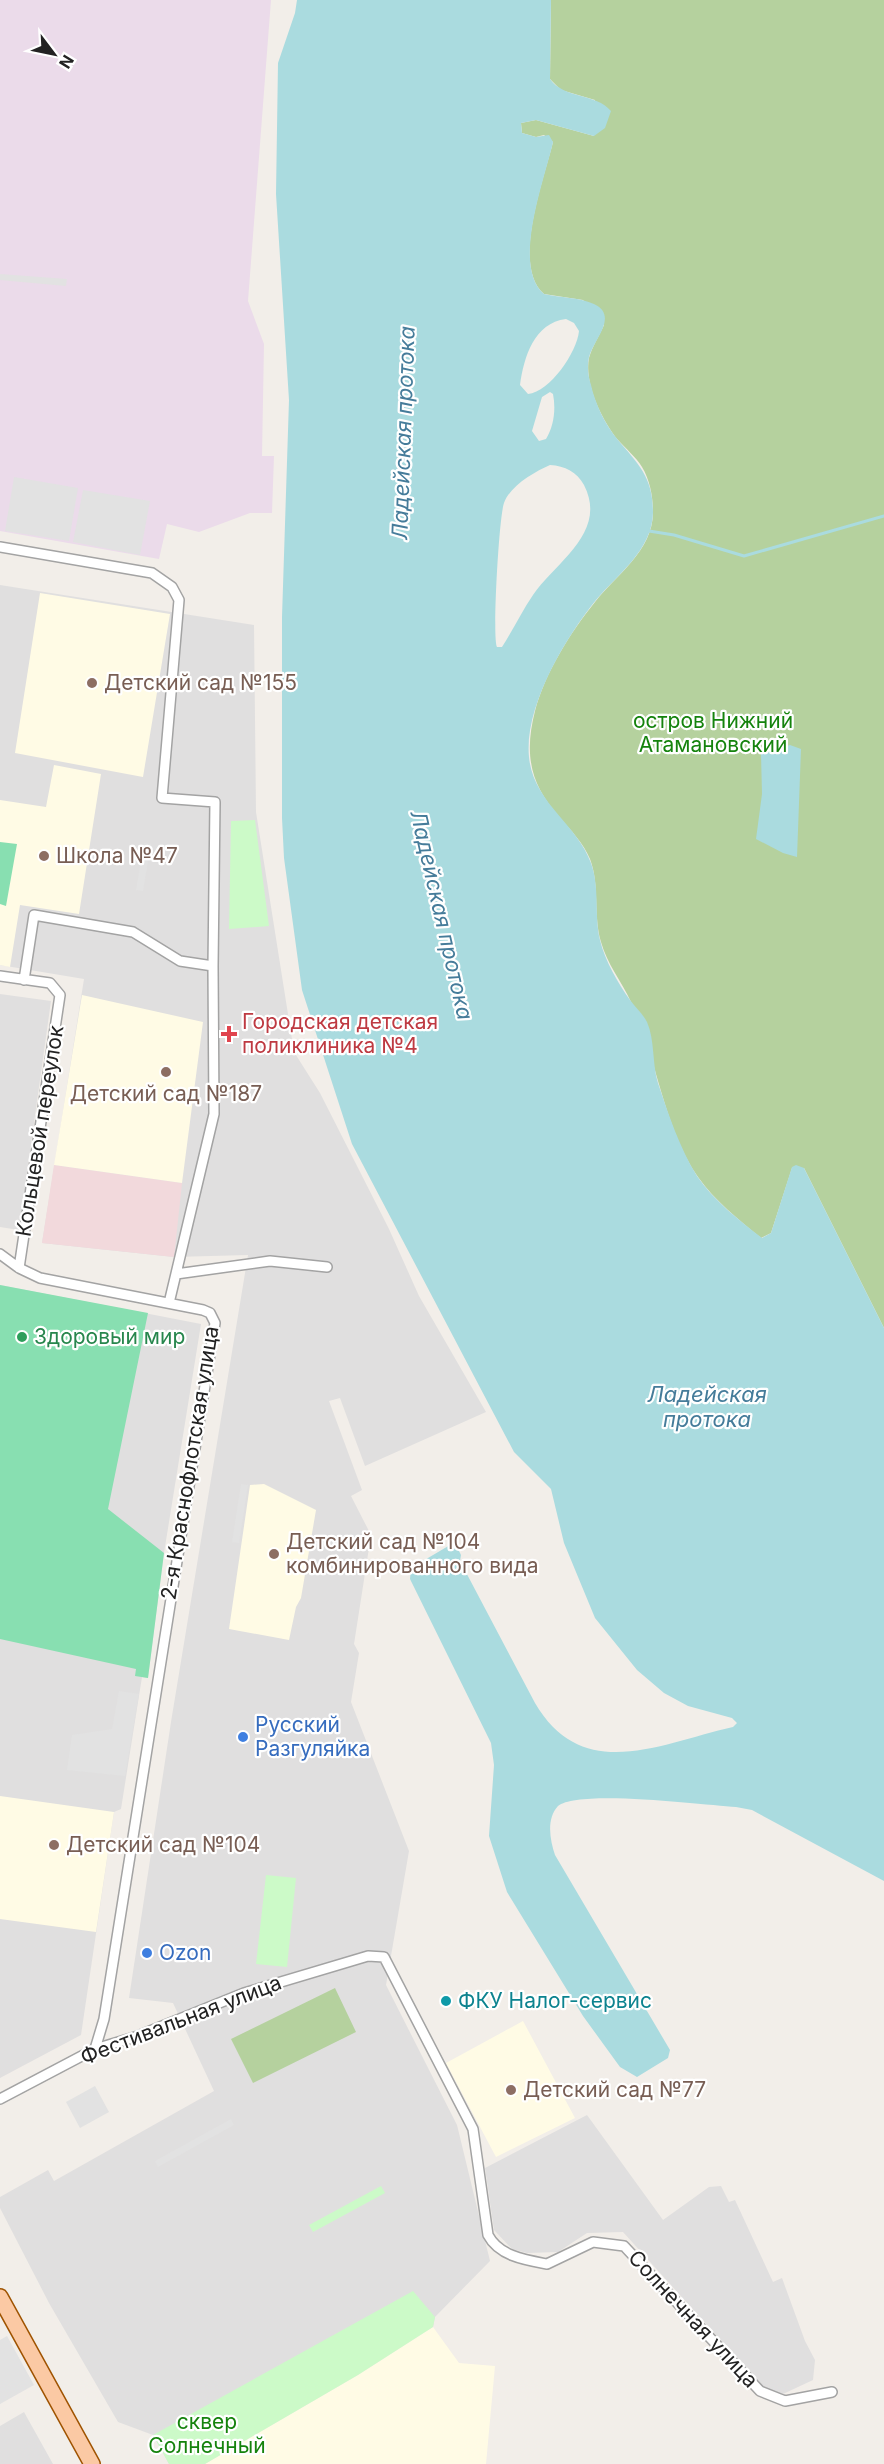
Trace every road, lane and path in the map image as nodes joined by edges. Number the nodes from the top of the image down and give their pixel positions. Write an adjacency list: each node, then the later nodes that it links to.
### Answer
1 (0, 547): 2 (street)
2 (213, 966): 4 (street); 8 (street)
3 (0, 976): 4 (street)
4 (24, 980): 7 (street, Кольцевой переулок)
5 (0, 1254): 7 (street, 2-я Краснофлотская улица)
6 (327, 1267): 8 (street)
7 (19, 1268): 9 (street, 2-я Краснофлотская улица)
8 (176, 1274): 9 (street)
9 (169, 1303): 11 (street, 2-я Краснофлотская улица)
10 (368, 1956): 11 (street, Фестивальная улица); 14 (street, Солнечная улица)
11 (95, 2049): 12 (street, Фестивальная улица)
12 (0, 2099)
13 (0, 2297): 15 (main road)
14 (832, 2392)
15 (92, 2464)

